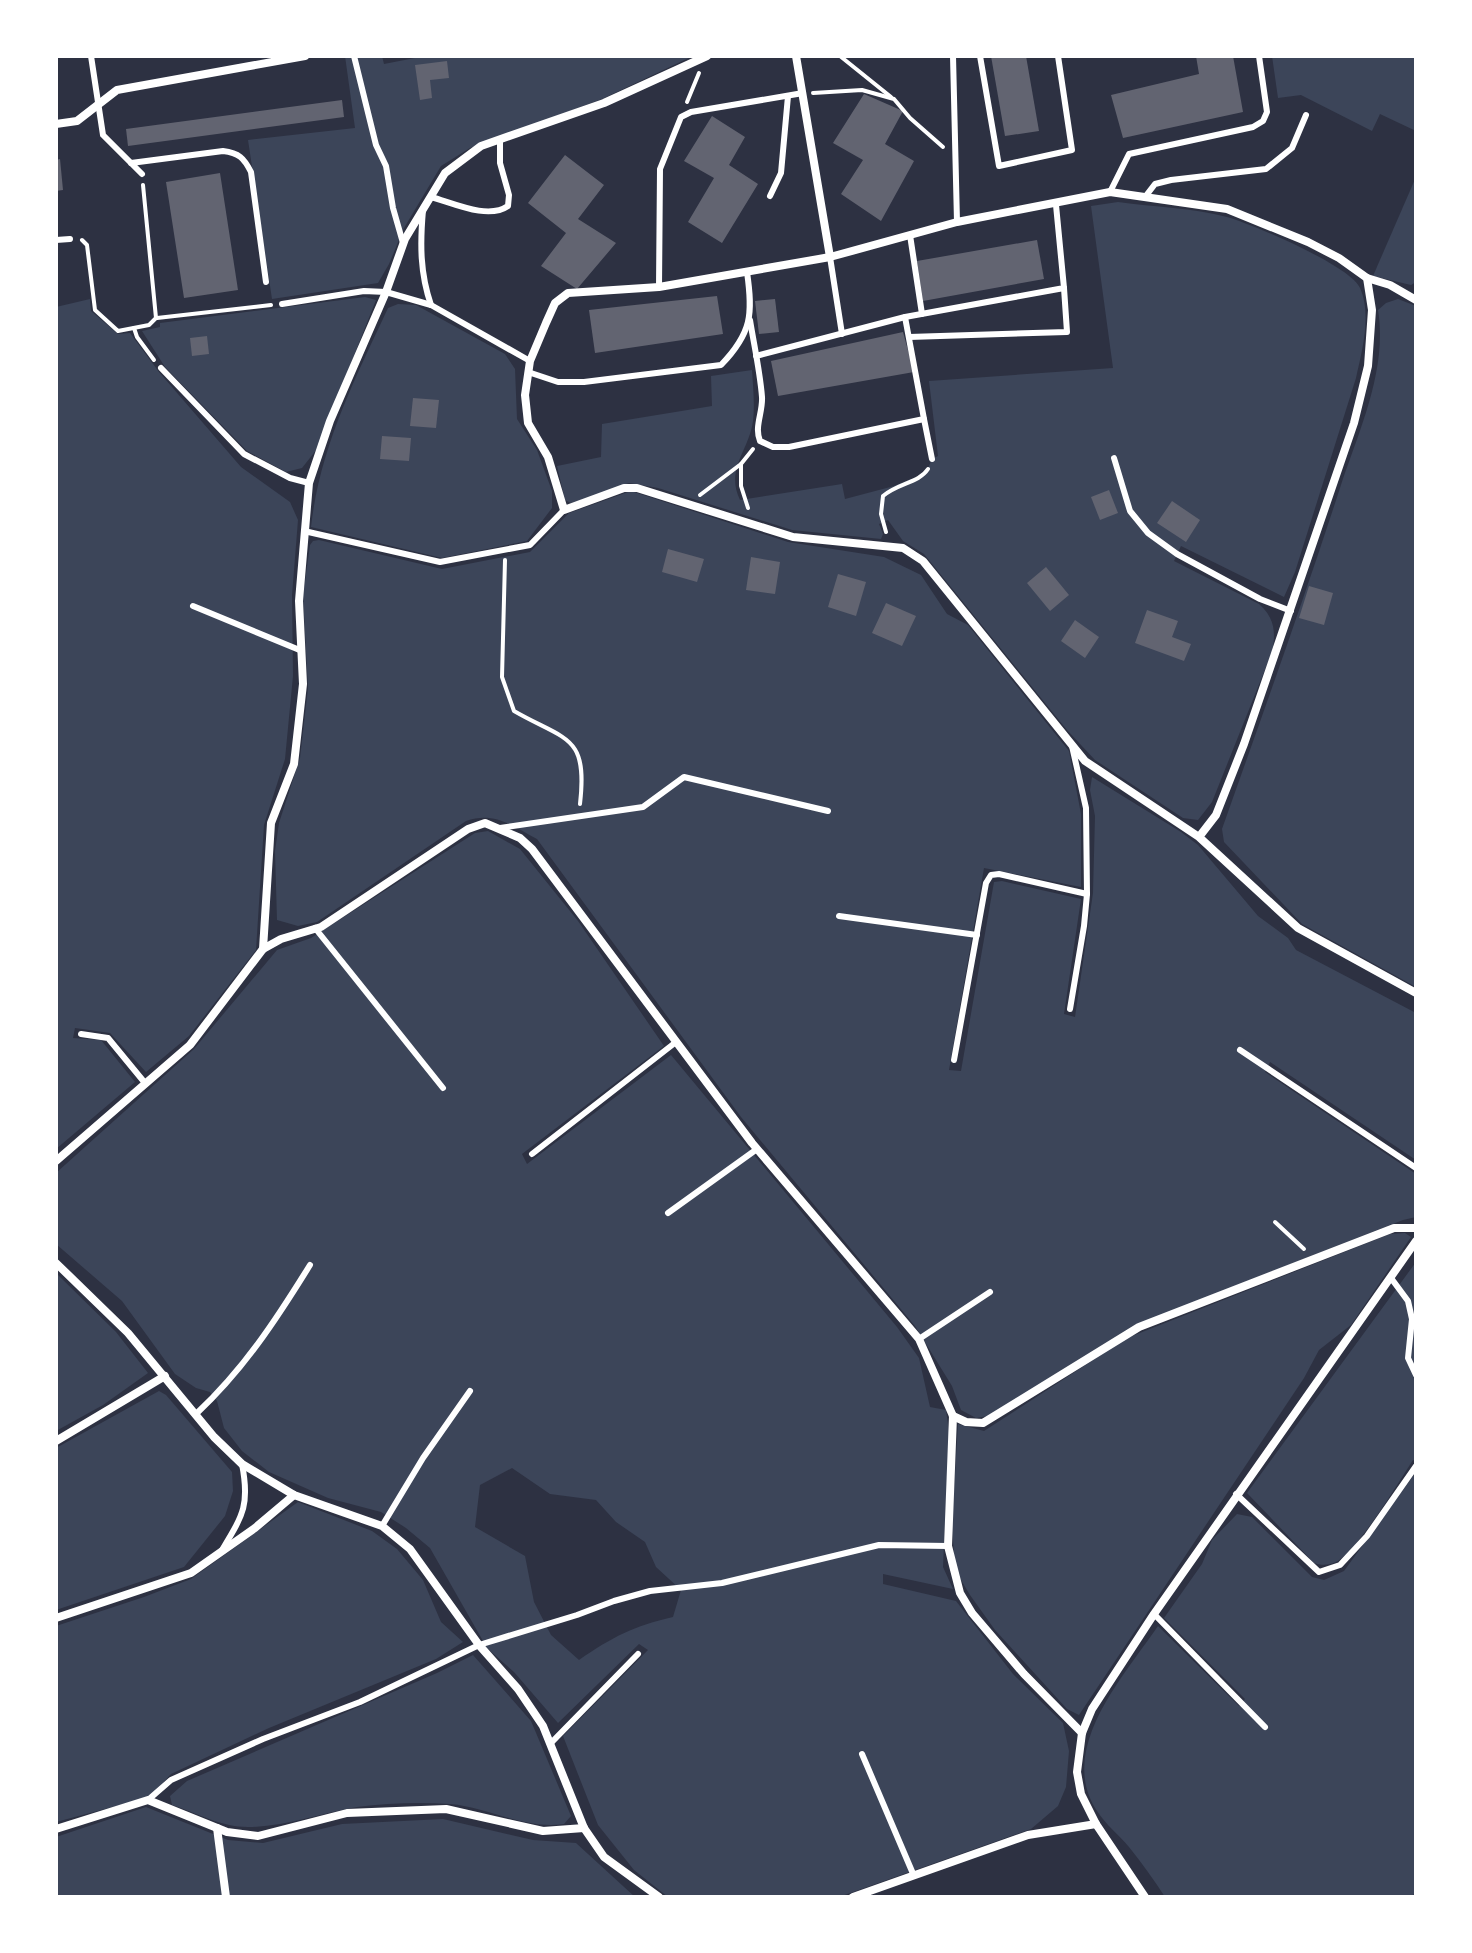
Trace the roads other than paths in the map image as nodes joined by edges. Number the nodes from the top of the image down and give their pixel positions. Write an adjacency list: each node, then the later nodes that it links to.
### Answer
1 (91, 56): 12 (lane)
2 (305, 56): 12 (street)
3 (354, 56): 28 (lane)
4 (706, 56): 15 (street)
5 (796, 56): 10 (street)
6 (953, 56): 24 (lane)
7 (980, 56): 8 (lane)
8 (1058, 56)
9 (1259, 56): 18 (lane)
10 (803, 93): 11 (lane); 29 (street)
11 (788, 96): 19 (lane); 33 (lane)
12 (97, 108): 14 (street); 16 (lane)
13 (1306, 115): 21 (lane)
14 (56, 124)
15 (500, 140): 20 (street); 20 (lane)
16 (131, 163): 17 (lane); 32 (lane)
17 (142, 174)
18 (1110, 192): 21 (street); 22 (street)
19 (770, 196)
20 (431, 197): 23 (street)
21 (1145, 197): 31 (street)
22 (1056, 205): 24 (street); 34 (lane)
23 (423, 209): 28 (street); 38 (lane)
24 (957, 222): 25 (street)
25 (910, 235): 29 (street); 39 (lane)
26 (70, 239): 27 (lane)
27 (56, 240)
28 (403, 243): 35 (street)
29 (830, 257): 30 (street); 42 (lane)
30 (747, 272): 33 (street); 41 (lane)
31 (1367, 278): 36 (street); 55 (street)
32 (266, 282)
33 (659, 287): 45 (street)
34 (1064, 288): 39 (lane); 43 (lane)
35 (386, 292): 37 (lane); 38 (lane); 51 (street)
36 (1416, 300)
37 (282, 304)
38 (431, 305): 45 (lane)
39 (922, 314): 40 (lane)
40 (905, 317): 42 (lane); 43 (lane)
41 (750, 320): 44 (lane); 47 (lane)
42 (842, 334): 44 (lane)
43 (909, 337): 48 (lane)
44 (756, 356): 48 (lane)
45 (530, 361): 47 (street)
46 (161, 368): 51 (lane)
47 (528, 372): 52 (street)
48 (924, 419): 50 (lane)
49 (1114, 458): 55 (lane)
50 (932, 459)
51 (309, 483): 53 (street)
52 (564, 510): 53 (lane); 57 (street)
53 (304, 531): 56 (street)
54 (193, 606): 56 (lane)
55 (1291, 611): 60 (street)
56 (302, 651): 65 (street)
57 (1072, 746): 60 (street); 61 (lane)
58 (828, 811): 59 (lane)
59 (500, 828): 63 (street); 69 (street)
60 (1199, 837): 66 (street)
61 (1087, 894): 64 (lane); 67 (lane)
62 (839, 916): 64 (lane)
63 (315, 928): 65 (street); 73 (lane)
64 (977, 935): 71 (lane)
65 (263, 949): 72 (street)
66 (1416, 993)
67 (1070, 1009)
68 (81, 1034): 72 (lane)
69 (676, 1042): 74 (street); 75 (lane)
70 (1240, 1050): 77 (lane)
71 (954, 1060)
72 (145, 1083): 76 (street)
73 (443, 1088)
74 (757, 1149): 78 (lane); 85 (street)
75 (532, 1154)
76 (56, 1161)
77 (1416, 1168)
78 (668, 1213)
79 (1416, 1228): 90 (street)
80 (1416, 1241): 83 (street)
81 (56, 1263): 87 (street)
82 (310, 1265): 89 (lane)
83 (1391, 1278): 86 (lane); 94 (street)
84 (990, 1292): 85 (lane)
85 (919, 1339): 90 (street)
86 (1416, 1375)
87 (165, 1376): 89 (street); 91 (street)
88 (470, 1391): 96 (lane)
89 (196, 1414): 92 (street)
90 (953, 1416): 97 (street)
91 (56, 1441)
92 (242, 1464): 95 (street); 98 (lane)
93 (1416, 1466): 94 (lane)
94 (1236, 1494): 99 (street)
95 (294, 1495): 96 (street); 98 (street)
96 (382, 1526): 101 (street)
97 (948, 1546): 101 (lane); 104 (street)
98 (221, 1552): 100 (street)
99 (1154, 1614): 103 (lane); 104 (street)
100 (56, 1618)
101 (479, 1645): 105 (street); 107 (lane)
102 (638, 1654): 105 (lane)
103 (1265, 1727)
104 (1082, 1733): 108 (street)
105 (550, 1744): 110 (street)
106 (862, 1754): 112 (lane)
107 (148, 1800): 109 (street); 111 (street)
108 (1096, 1824): 112 (street); 116 (street)
109 (217, 1828): 110 (street); 113 (street)
110 (584, 1828): 114 (street)
111 (56, 1829)
112 (914, 1876): 115 (street)
113 (226, 1897)
114 (659, 1897)
115 (853, 1897)
116 (1145, 1897)

